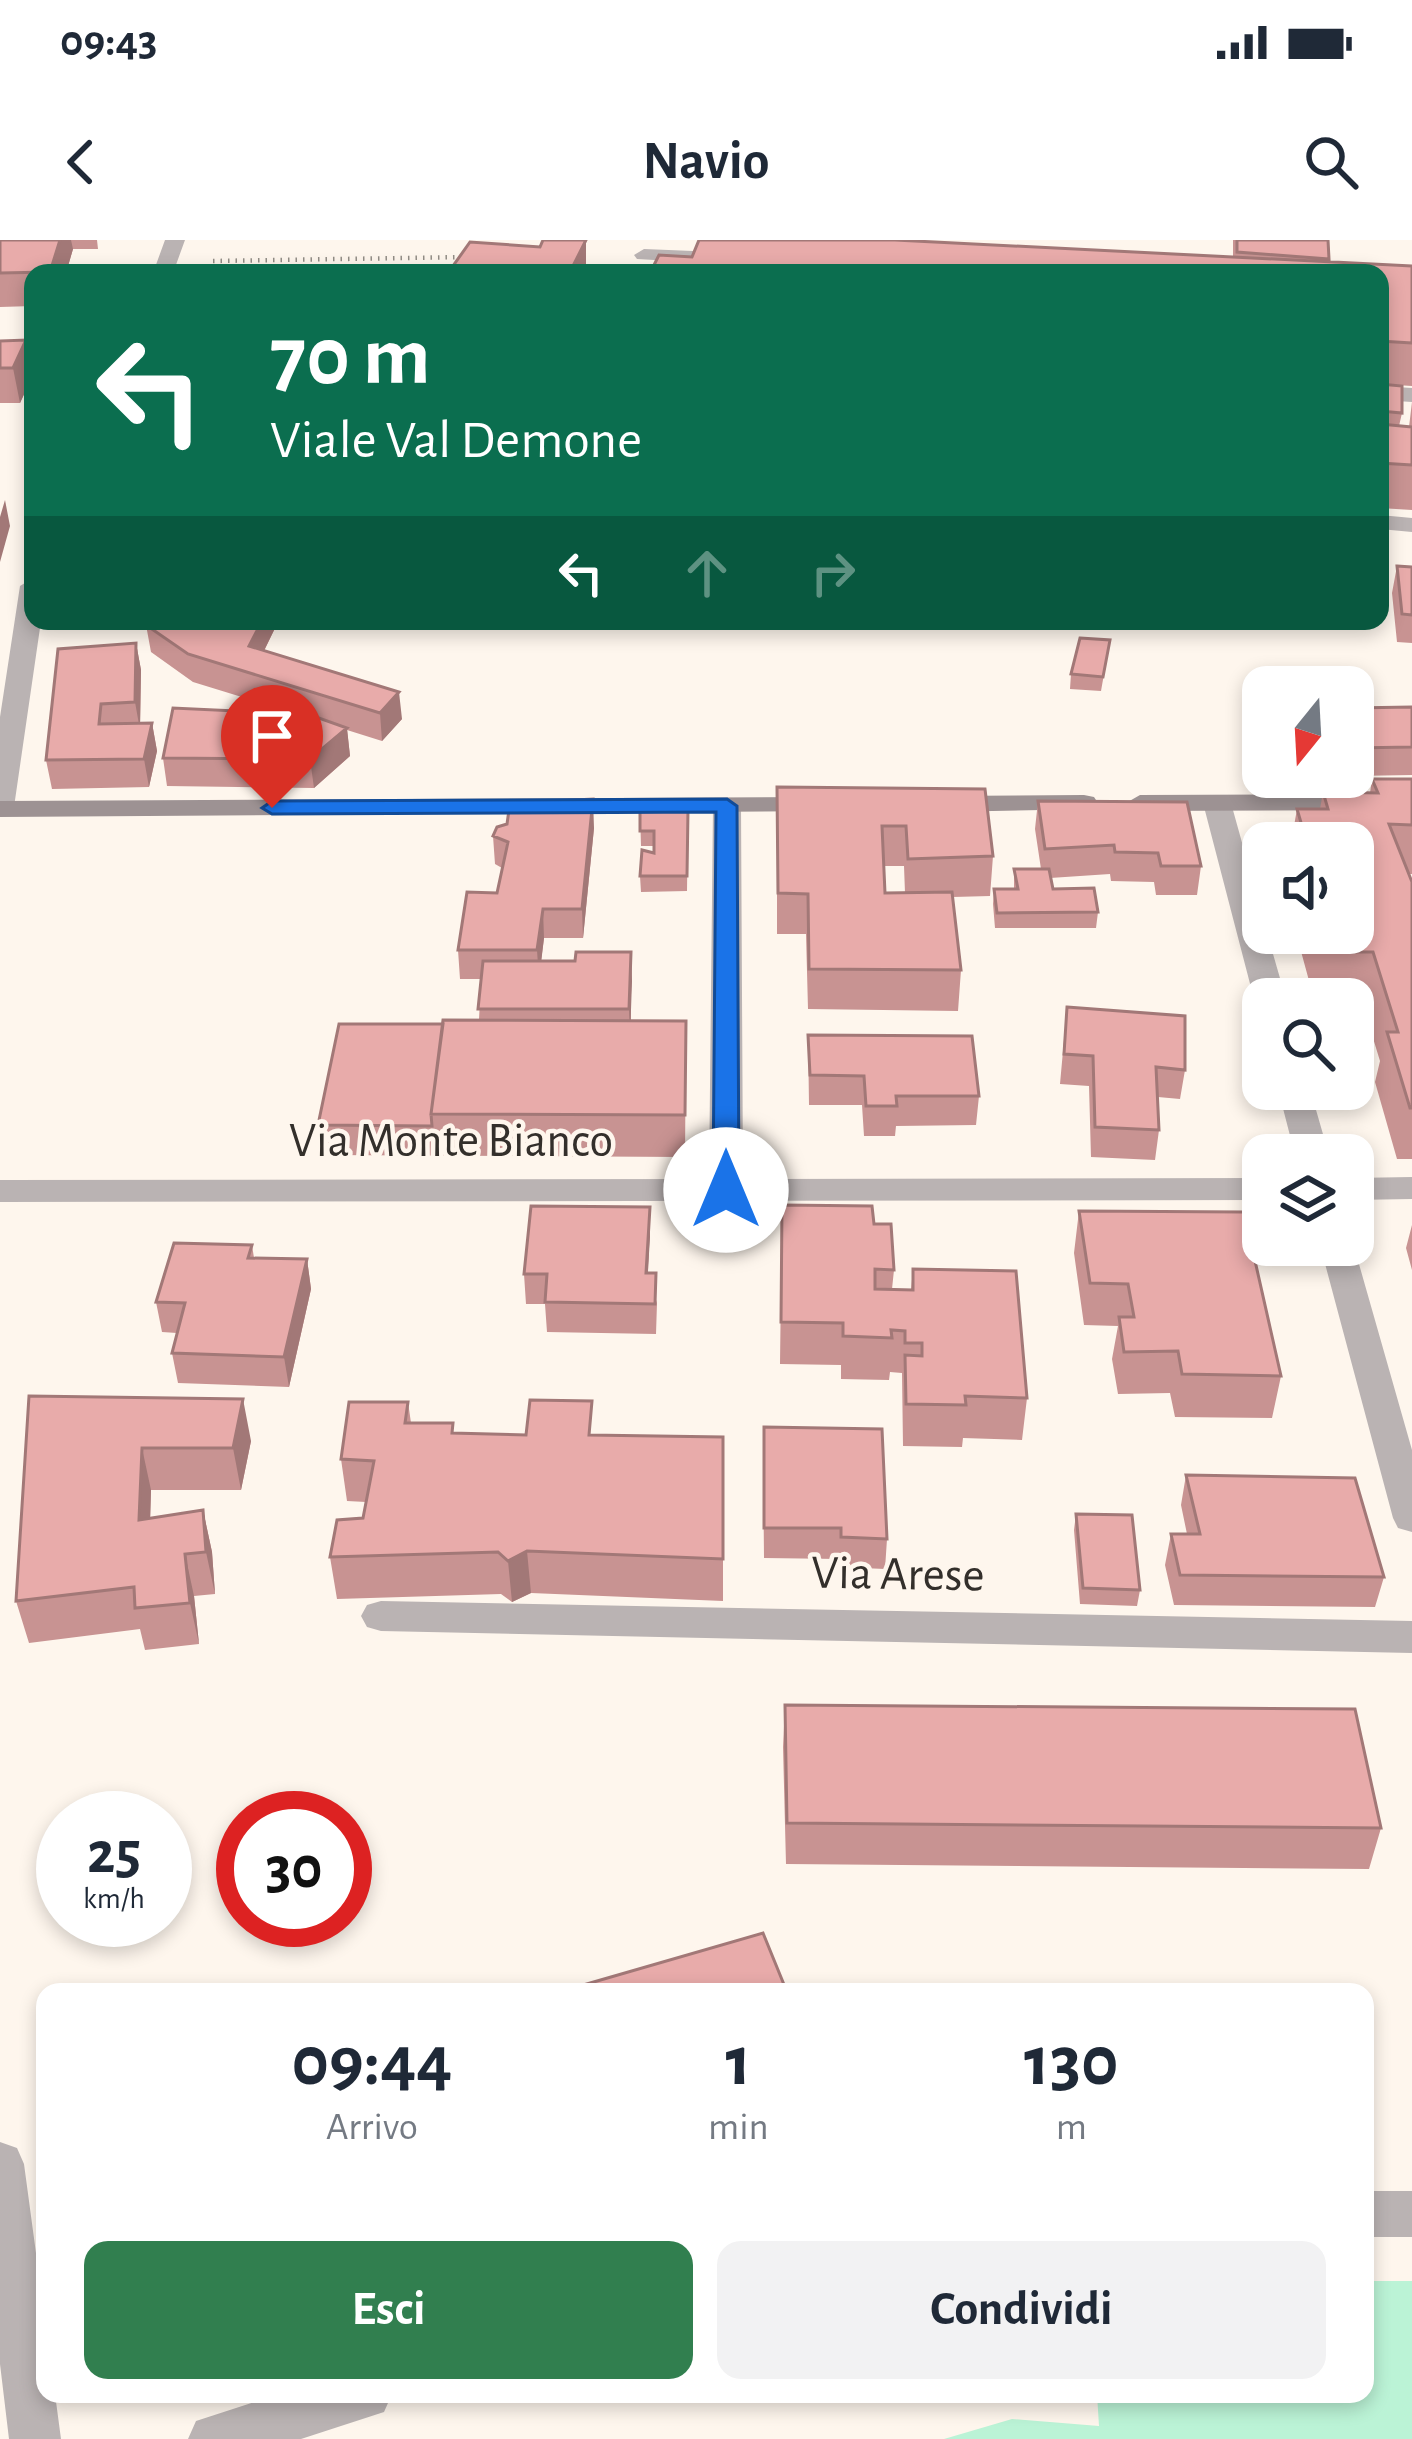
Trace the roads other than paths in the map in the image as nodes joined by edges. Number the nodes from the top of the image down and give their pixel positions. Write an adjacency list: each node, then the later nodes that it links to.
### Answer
1 (644, 255): 2 (street)
2 (762, 260)
3 (26, 630): 9 (street)
4 (1412, 802): 5 (street)
5 (1217, 803): 7 (street); 10 (street)
6 (867, 805): 8 (street)
7 (913, 805)
8 (727, 806): 9 (street); 14 (street)
9 (0, 808)
10 (1264, 978)
11 (1242, 1189): 14 (street, Via Monte Bianco)
12 (1374, 1189): 13 (street)
13 (1412, 1189)
14 (726, 1190): 15 (street, Via Monte Bianco)
15 (0, 1191)
16 (1343, 1266): 17 (street)
17 (1412, 1518)
18 (381, 1616): 19 (street, Via Arese)
19 (1412, 1637)
20 (0, 2164): 23 (street)
21 (1374, 2214): 22 (street)
22 (1412, 2214)
23 (9, 2302): 25 (street)
24 (335, 2403): 26 (street)
25 (35, 2439)
26 (214, 2439)

